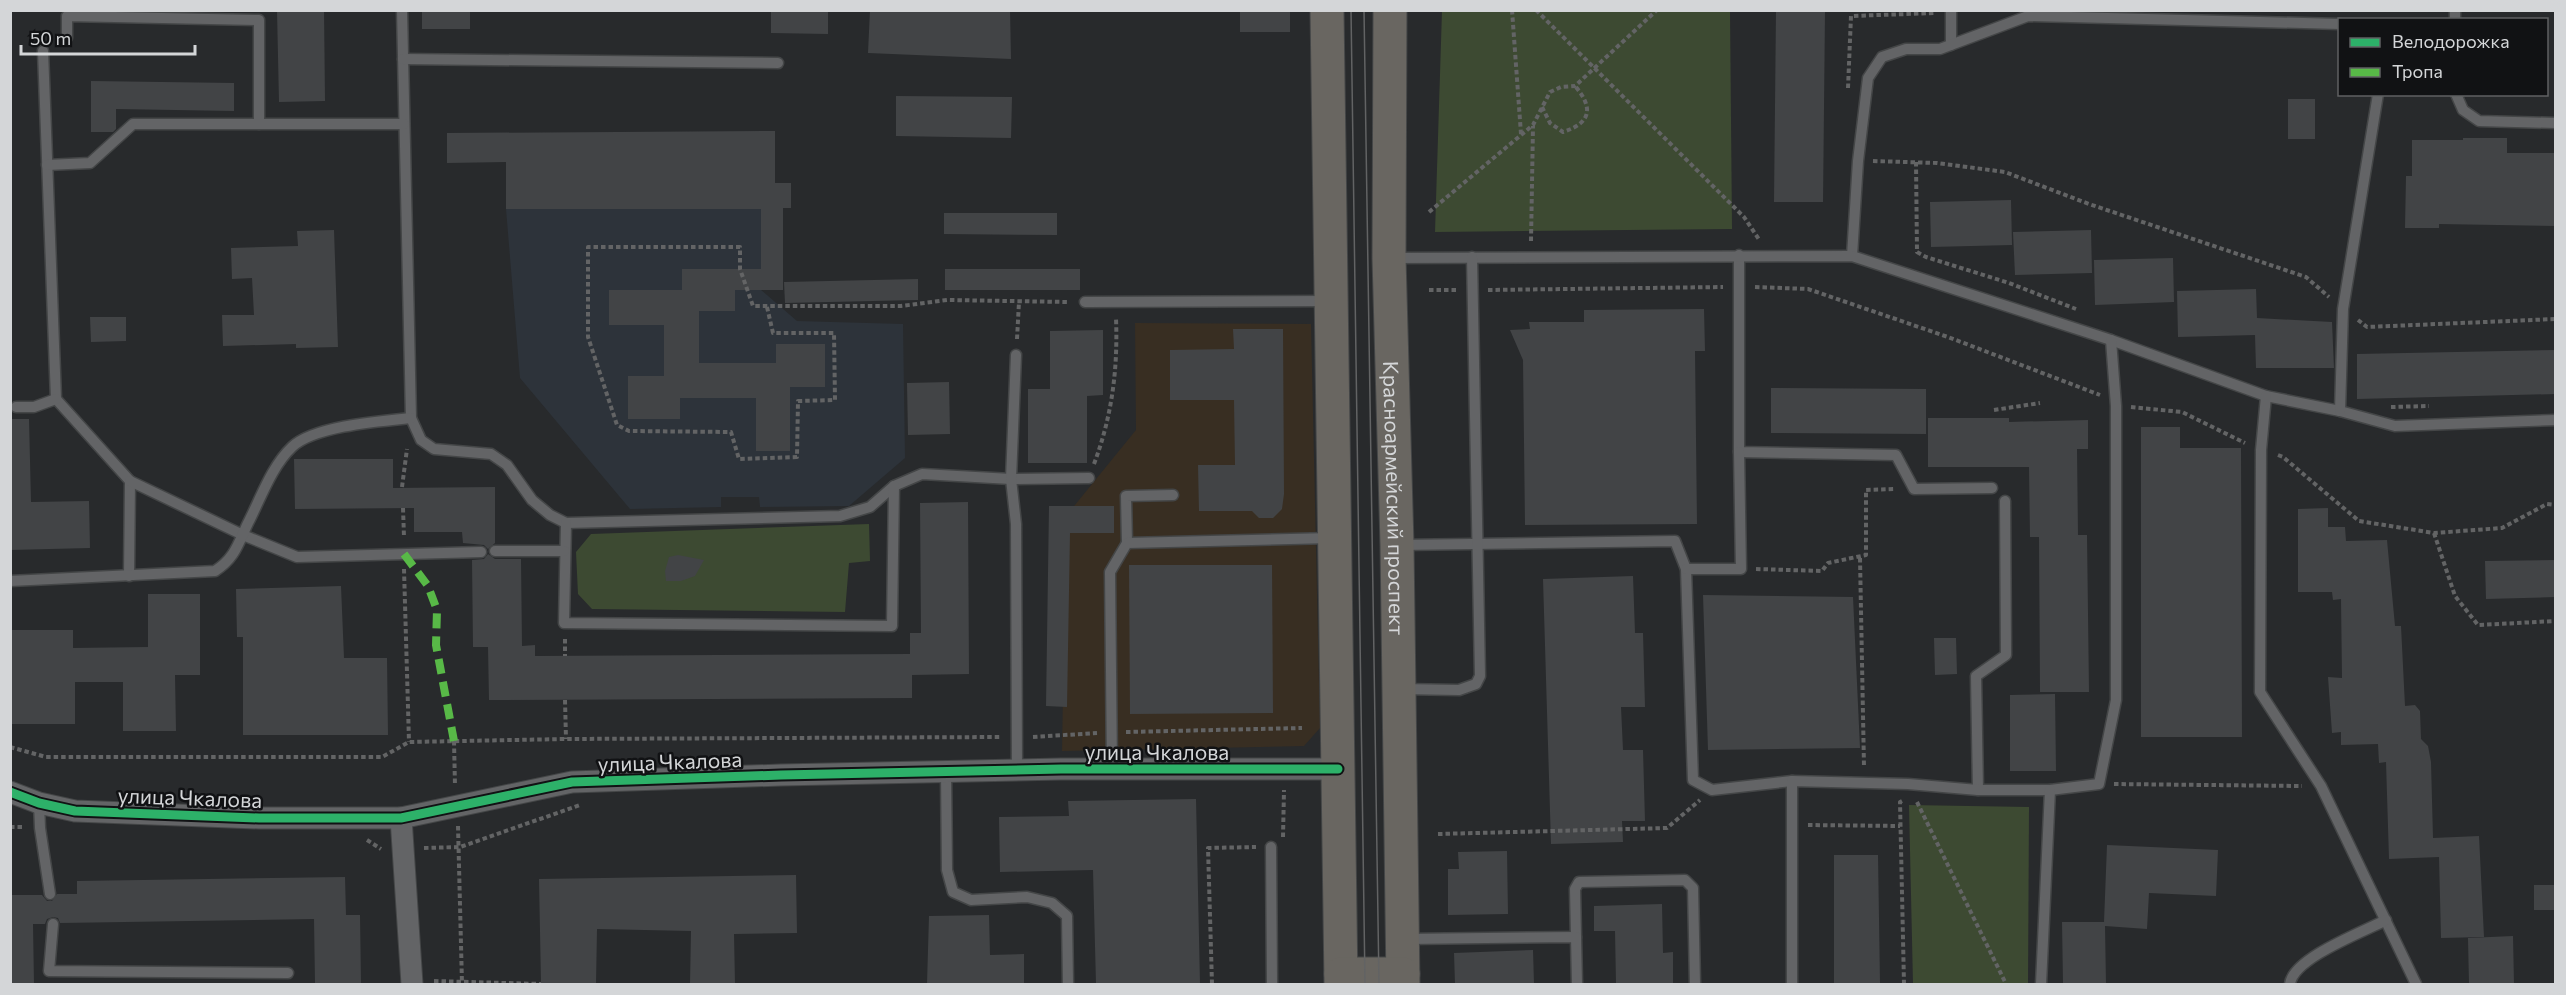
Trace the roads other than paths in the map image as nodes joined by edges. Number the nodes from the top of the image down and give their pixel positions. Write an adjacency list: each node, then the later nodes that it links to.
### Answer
1 (402, 10): 9 (lane)
2 (1327, 10): 21 (main road)
3 (1390, 10): 20 (main road, Красноармейский проспект)
4 (1951, 10): 7 (lane)
5 (2338, 24): 7 (lane)
6 (67, 38): 14 (lane)
7 (1951, 45): 18 (lane)
8 (43, 51): 16 (lane)
9 (403, 59): 10 (lane); 15 (lane)
10 (778, 63)
11 (2378, 96): 28 (lane)
12 (2457, 96): 13 (lane)
13 (2556, 123)
14 (259, 124): 15 (lane); 16 (lane)
15 (404, 124): 29 (lane)
16 (48, 165): 26 (lane)
17 (1739, 255): 18 (lane); 19 (lane); 31 (lane)
18 (1852, 256): 23 (lane)
19 (1472, 257): 20 (lane); 43 (lane)
20 (1389, 258): 44 (main road, Красноармейский проспект)
21 (1331, 301): 22 (lane); 41 (main road)
22 (1084, 302)
23 (2111, 340): 25 (lane); 58 (lane)
24 (1016, 355): 33 (lane)
25 (2266, 396): 28 (lane); 64 (lane)
26 (56, 399): 27 (lane); 34 (lane)
27 (16, 406)
28 (2340, 411): 30 (lane)
29 (411, 418): 39 (lane); 40 (lane)
30 (2556, 420)
31 (1739, 452): 36 (lane); 48 (lane)
32 (1089, 478): 33 (lane)
33 (1011, 479): 35 (lane); 54 (lane)
34 (130, 481): 40 (lane); 49 (lane)
35 (894, 486): 39 (lane); 45 (lane)
36 (1992, 488)
37 (1173, 495): 42 (lane)
38 (2005, 501): 57 (lane)
39 (566, 523): 45 (lane)
40 (243, 535): 47 (lane); 49 (lane)
41 (1334, 538): 42 (lane); 53 (main road)
42 (1127, 543): 52 (lane)
43 (1478, 544): 44 (lane); 48 (lane); 51 (lane)
44 (1397, 545): 51 (main road, Красноармейский проспект)
45 (564, 550): 46 (lane)
46 (495, 551)
47 (481, 552)
48 (1686, 569): 56 (lane)
49 (129, 576): 50 (lane)
50 (10, 581)
51 (1399, 689): 67 (main road, Красноармейский проспект)
52 (1112, 769): 53 (street, улица Чкалова); 54 (street, улица Чкалова)
53 (1338, 769): 69 (main road)
54 (1017, 770): 55 (street, улица Чкалова)
55 (946, 772): 61 (street, улица Чкалова); 72 (lane)
56 (1792, 781): 57 (lane); 76 (lane)
57 (1978, 790): 58 (lane)
58 (2050, 790): 77 (lane)
59 (10, 792): 60 (street, улица Чкалова)
60 (39, 803): 61 (street, улица Чкалова); 63 (lane)
61 (401, 818): 71 (street)
62 (1271, 847): 73 (lane)
63 (50, 894)
64 (2386, 920): 78 (lane); 79 (lane)
65 (53, 924): 68 (lane)
66 (1576, 937): 67 (lane); 74 (lane); 75 (lane)
67 (1403, 939): 70 (main road, Красноармейский проспект)
68 (288, 973)
69 (1341, 979): 70 (main road)
70 (1403, 979)
71 (412, 982)
72 (1068, 984)
73 (1272, 984)
74 (1577, 984)
75 (1695, 984)
76 (1792, 984)
77 (2041, 984)
78 (2290, 984)
79 (2416, 984)

